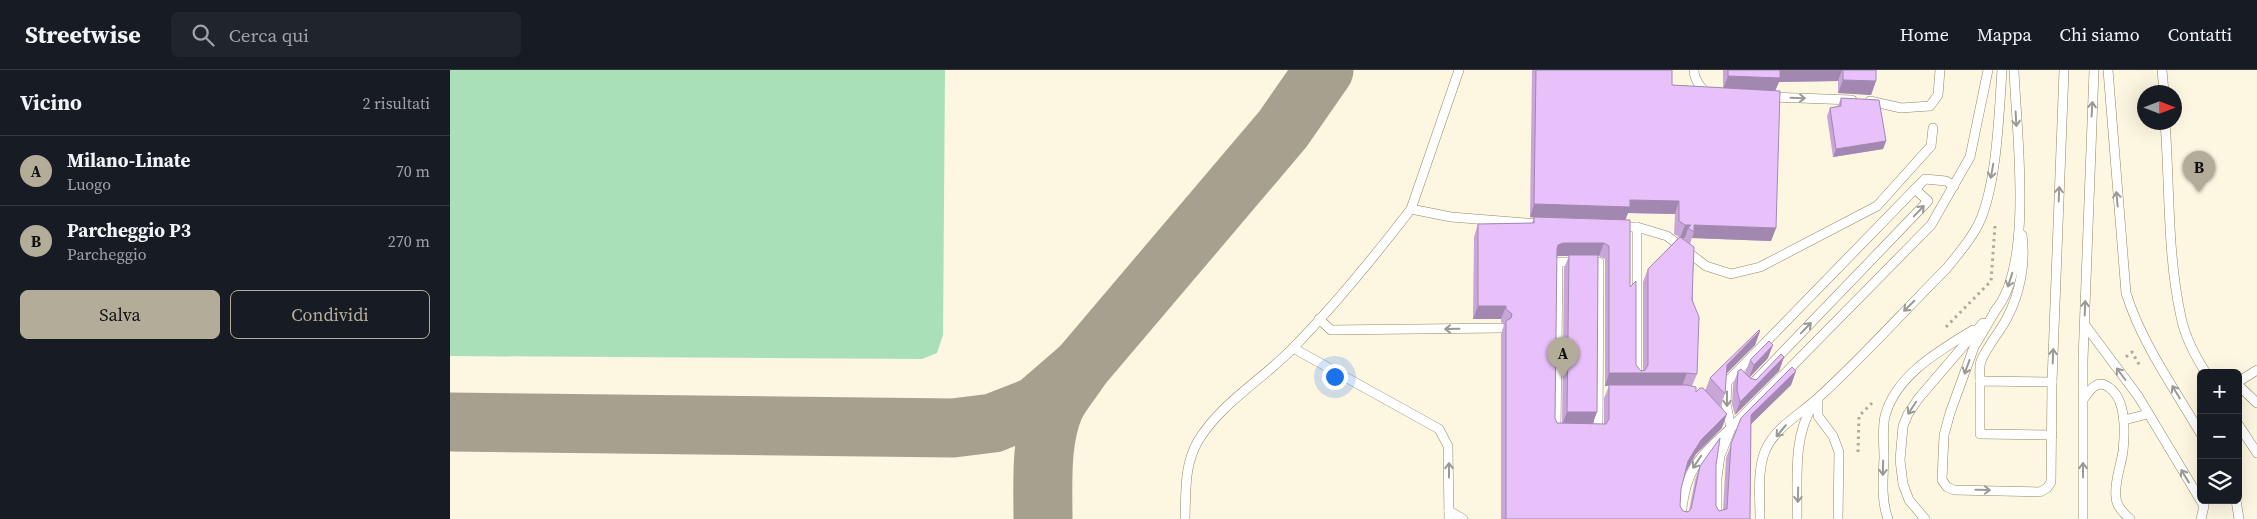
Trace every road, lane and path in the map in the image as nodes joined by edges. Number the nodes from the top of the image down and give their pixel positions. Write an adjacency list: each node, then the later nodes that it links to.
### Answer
1 (1459, 70): 18 (lane)
2 (1694, 70): 12 (lane)
3 (1940, 70): 13 (lane, one-way to 3)
4 (1988, 70): 16 (lane)
5 (2002, 70): 39 (lane, one-way to 39)
6 (2014, 70): 19 (lane, one-way to 19)
7 (2064, 70): 35 (lane, one-way to 7)
8 (2094, 70): 26 (lane, one-way to 8)
9 (2108, 70): 44 (lane, one-way to 9)
10 (2162, 70): 11 (lane)
11 (2163, 85)
12 (1715, 94)
13 (1762, 97)
14 (1933, 128): 22 (lane)
15 (2166, 130): 29 (lane)
16 (1954, 186): 17 (lane); 45 (lane)
17 (1916, 189): 31 (lane); 31 (lane, one-way to 17)
18 (1411, 209): 20 (lane); 24 (lane)
19 (2021, 225): 23 (lane, one-way to 23); 33 (lane)
20 (1554, 226)
21 (1609, 227): 22 (lane)
22 (1637, 227): 32 (lane)
23 (1997, 308): 25 (lane); 47 (lane, one-way to 47)
24 (1319, 319): 27 (lane, one-way to 24); 28 (lane)
25 (1982, 325): 58 (lane, one-way to 58); 59 (lane, one-way to 59)
26 (2085, 325): 38 (lane); 41 (lane, one-way to 26)
27 (1501, 328)
28 (1293, 348): 50 (lane, one-way to 28); 51 (lane)
29 (2205, 369)
30 (2257, 370): 34 (lane)
31 (1736, 373): 45 (lane, one-way to 45)
32 (1637, 378)
33 (1980, 380): 35 (lane); 47 (lane)
34 (2242, 380)
35 (2052, 382): 47 (lane)
36 (2242, 387): 40 (lane)
37 (1603, 392): 37 (lane)
38 (2084, 398): 43 (lane); 60 (lane, one-way to 38)
39 (1818, 399): 55 (lane, one-way to 55); 56 (lane, one-way to 56); 57 (lane)
40 (2257, 404)
41 (2148, 414): 43 (lane); 62 (lane, one-way to 41)
42 (1719, 415): 45 (lane)
43 (2124, 420): 61 (lane)
44 (2197, 427)
45 (1731, 428): 53 (lane, one-way to 53); 54 (lane)
46 (2242, 430): 48 (lane)
47 (2052, 435)
48 (2257, 453)
49 (2237, 504): 63 (lane)
50 (1449, 515): 52 (lane)
51 (1185, 519)
52 (1463, 519)
53 (1681, 519)
54 (1717, 519)
55 (1760, 519)
56 (1797, 519)
57 (1838, 519)
58 (1888, 519)
59 (1925, 519)
60 (2083, 519)
61 (2130, 519)
62 (2202, 519)
63 (2239, 519)

